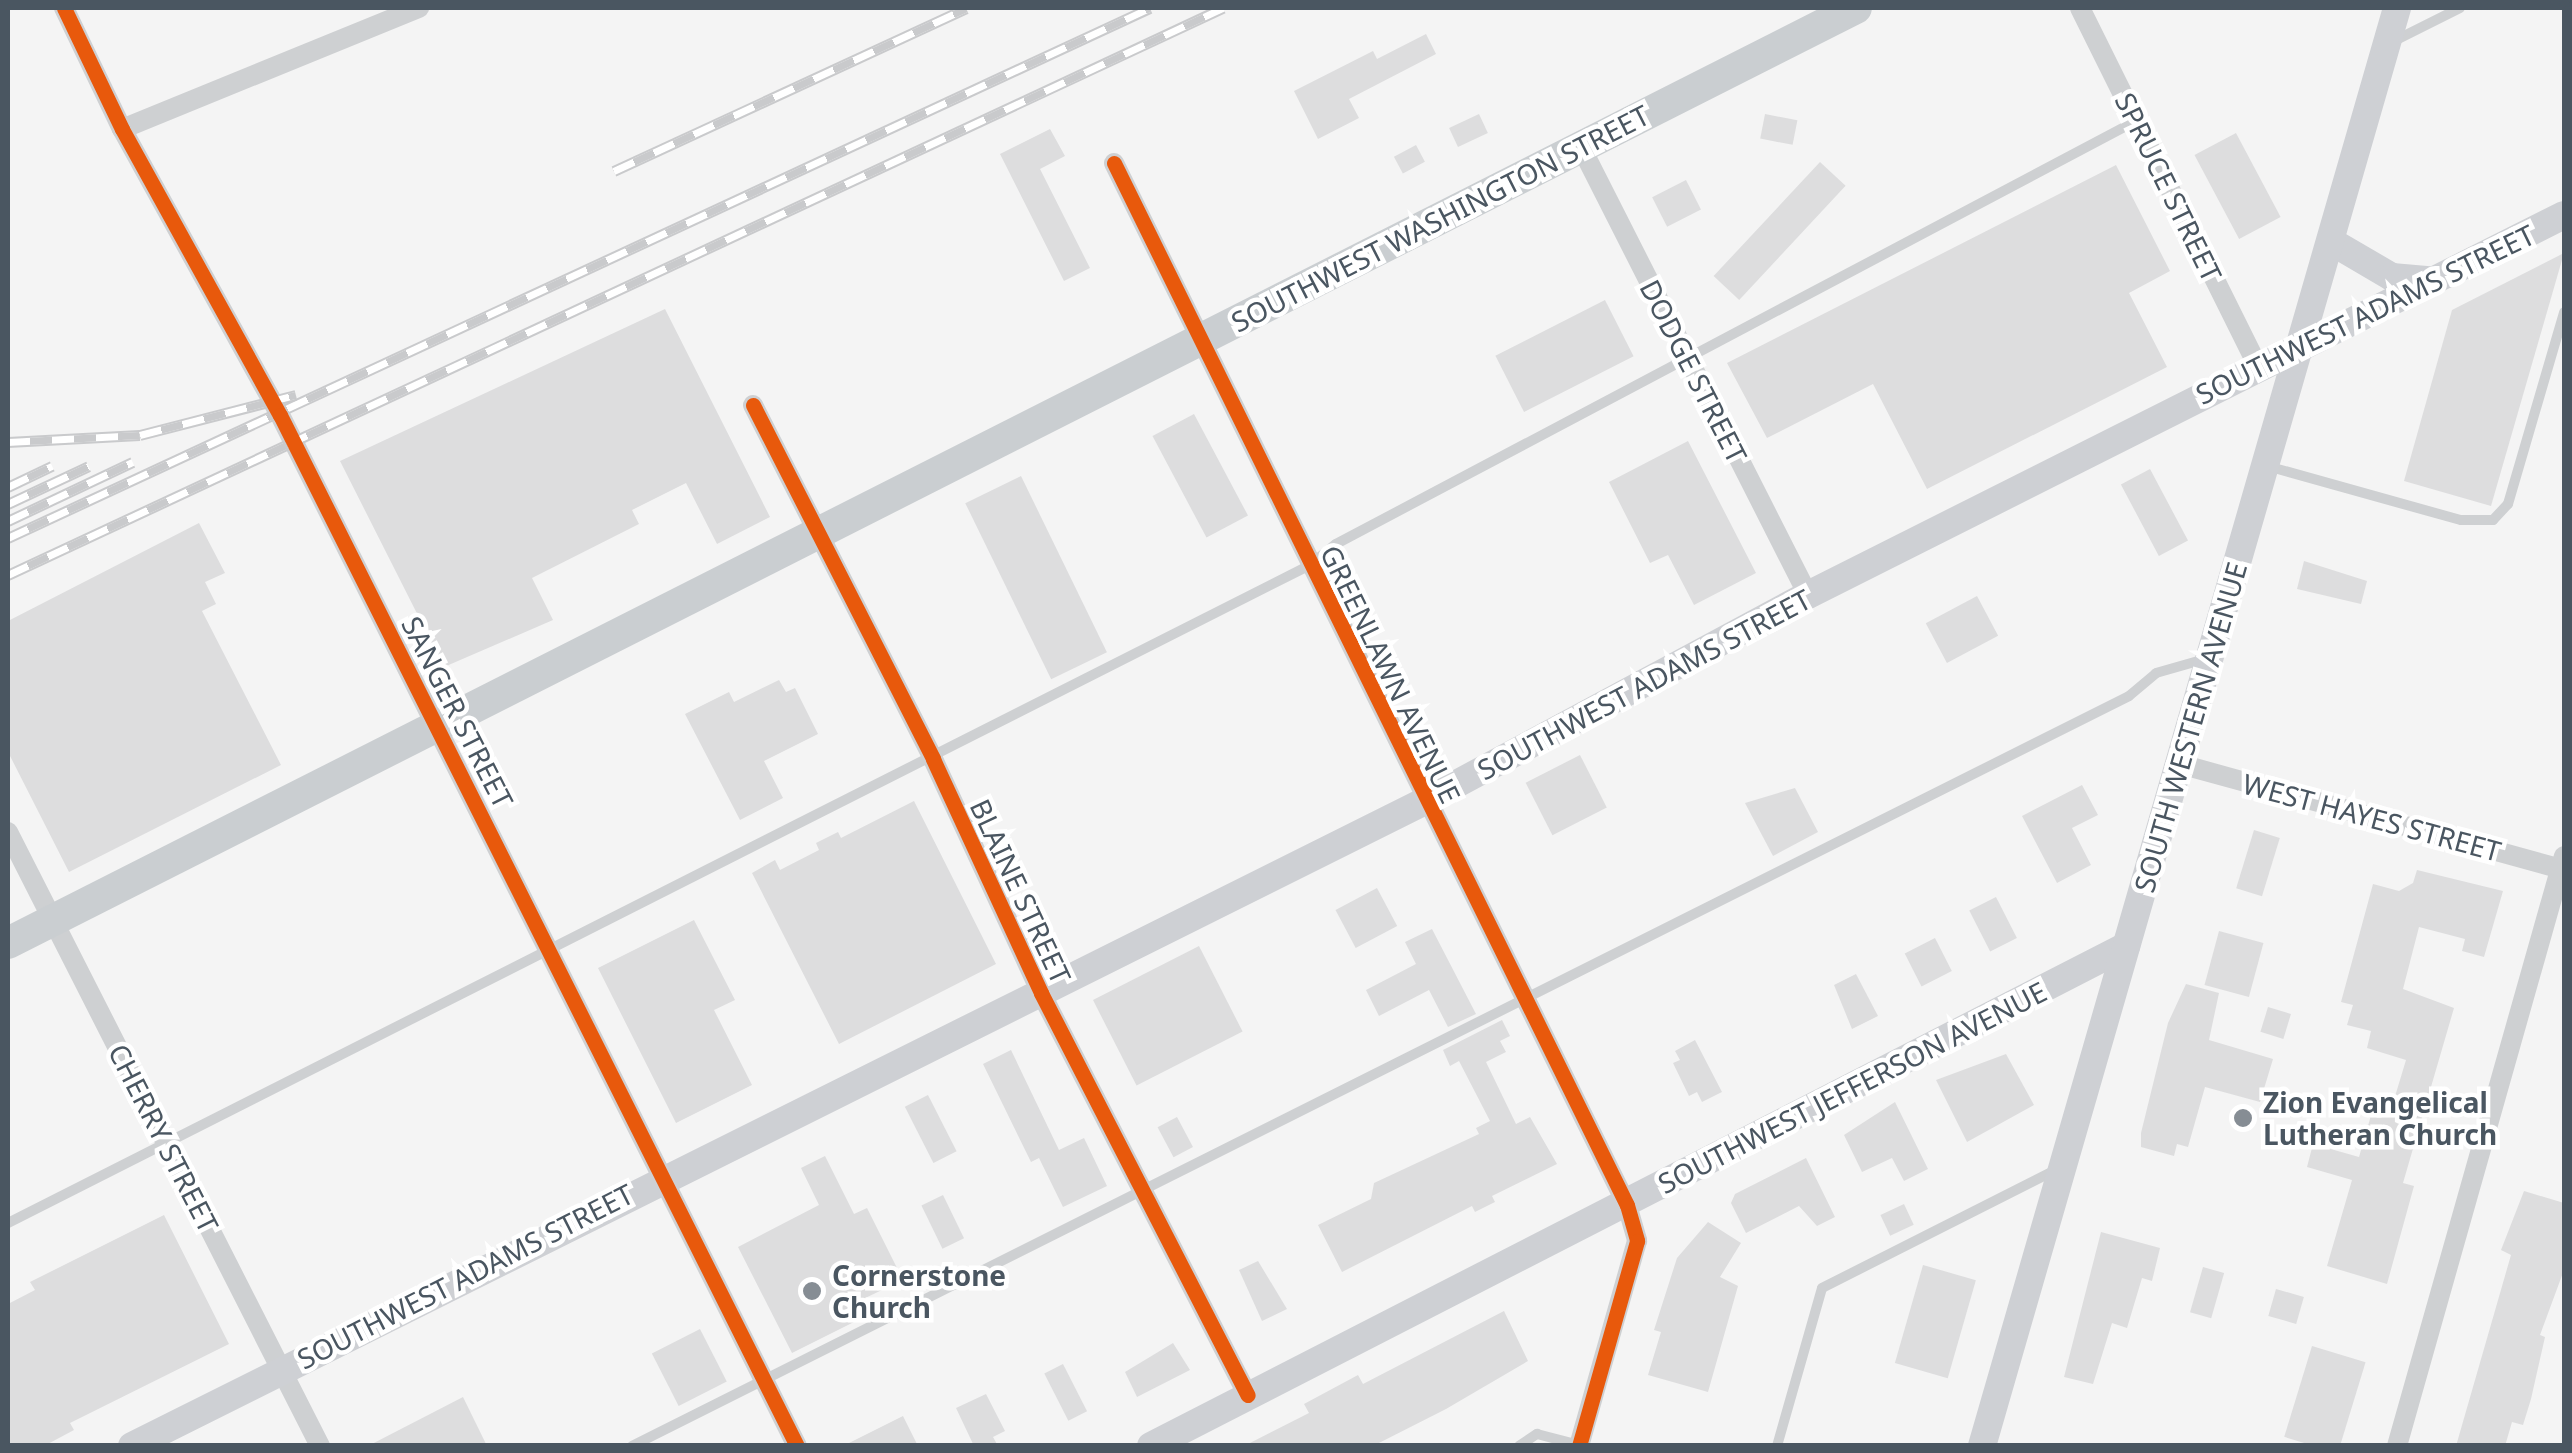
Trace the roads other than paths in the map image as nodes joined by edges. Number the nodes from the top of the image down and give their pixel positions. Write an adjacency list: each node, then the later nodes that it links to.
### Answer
1 (64, 8): 9 (street, SANGER STREET)
2 (419, 8): 9 (street)
3 (1856, 8): 10 (main road, SOUTHWEST WASHINGTON STREET)
4 (2080, 8): 8 (street, SPRUCE STREET)
5 (2397, 8): 7 (main road, SOUTH WESTERN AVENUE)
6 (2460, 8): 7 (lane)
7 (2386, 45): 13 (main road, SOUTH WESTERN AVENUE)
8 (2136, 121): 18 (lane); 19 (street, SPRUCE STREET)
9 (122, 129): 26 (street, SANGER STREET)
10 (1581, 147): 16 (main road, SOUTHWEST WASHINGTON STREET); 18 (street, DODGE STREET)
11 (1114, 163): 16 (street, GREENLAWN AVENUE)
12 (2564, 215): 14 (main road, SOUTHWEST ADAMS STREET)
13 (2332, 242): 14 (main road); 17 (main road, SOUTH WESTERN AVENUE)
14 (2431, 280): 17 (main road, SOUTHWEST ADAMS STREET)
15 (2564, 312): 21 (lane)
16 (1199, 339): 22 (main road, SOUTHWEST WASHINGTON STREET); 23 (street, GREENLAWN AVENUE)
17 (2304, 342): 19 (main road, SOUTHWEST ADAMS STREET); 21 (main road, SOUTH WESTERN AVENUE)
18 (1688, 360): 23 (lane); 24 (street, DODGE STREET)
19 (2258, 366): 24 (main road, SOUTHWEST ADAMS STREET)
20 (752, 405): 22 (street, BLAINE STREET)
21 (2267, 466): 25 (main road, SOUTH WESTERN AVENUE)
22 (816, 533): 26 (main road, SOUTHWEST WASHINGTON STREET); 27 (street, BLAINE STREET)
23 (1310, 565): 27 (lane); 29 (street, GREENLAWN AVENUE)
24 (1808, 595): 29 (main road, SOUTHWEST ADAMS STREET)
25 (2211, 657): 28 (main road, SOUTH WESTERN AVENUE); 37 (lane)
26 (436, 724): 32 (main road, SOUTHWEST WASHINGTON STREET); 35 (street, SANGER STREET)
27 (932, 759): 35 (lane); 36 (street, BLAINE STREET)
28 (2180, 764): 31 (street, WEST HAYES STREET); 34 (main road, SOUTH WESTERN AVENUE)
29 (1425, 801): 36 (main road, SOUTHWEST ADAMS STREET); 37 (street, GREENLAWN AVENUE)
30 (8, 832): 32 (street, CHERRY STREET)
31 (2563, 865): 57 (street)
32 (52, 921): 33 (main road, SOUTHWEST WASHINGTON STREET); 38 (street, CHERRY STREET)
33 (8, 943)
34 (2126, 946): 39 (main road, SOUTH WESTERN AVENUE); 42 (main road, SOUTHWEST JEFFERSON AVENUE)
35 (550, 947): 38 (lane); 40 (street, SANGER STREET)
36 (1041, 993): 40 (main road, SOUTHWEST ADAMS STREET); 41 (street, BLAINE STREET)
37 (1524, 999): 41 (lane); 42 (street, GREENLAWN AVENUE)
38 (166, 1142): 43 (lane); 44 (street, CHERRY STREET)
39 (2062, 1167): 55 (lane); 56 (main road, SOUTH WESTERN AVENUE)
40 (663, 1176): 44 (main road, SOUTHWEST ADAMS STREET); 45 (street, SANGER STREET)
41 (1142, 1189): 45 (lane); 46 (street, BLAINE STREET)
42 (1627, 1205): 46 (main road, SOUTHWEST JEFFERSON AVENUE); 48 (street, GREENLAWN AVENUE)
43 (8, 1223)
44 (282, 1369): 49 (main road, SOUTHWEST ADAMS STREET); 50 (street, CHERRY STREET)
45 (765, 1380): 51 (lane); 52 (street, SANGER STREET)
46 (1248, 1396): 47 (main road, SOUTHWEST JEFFERSON AVENUE)
47 (1174, 1439): 53 (main road, SOUTHWEST JEFFERSON AVENUE)
48 (1579, 1445): 54 (lane)
49 (132, 1446)
50 (320, 1446)
51 (632, 1446)
52 (797, 1446)
53 (1151, 1446)
54 (1519, 1446)
55 (1777, 1446)
56 (1982, 1446)
57 (2397, 1446)

